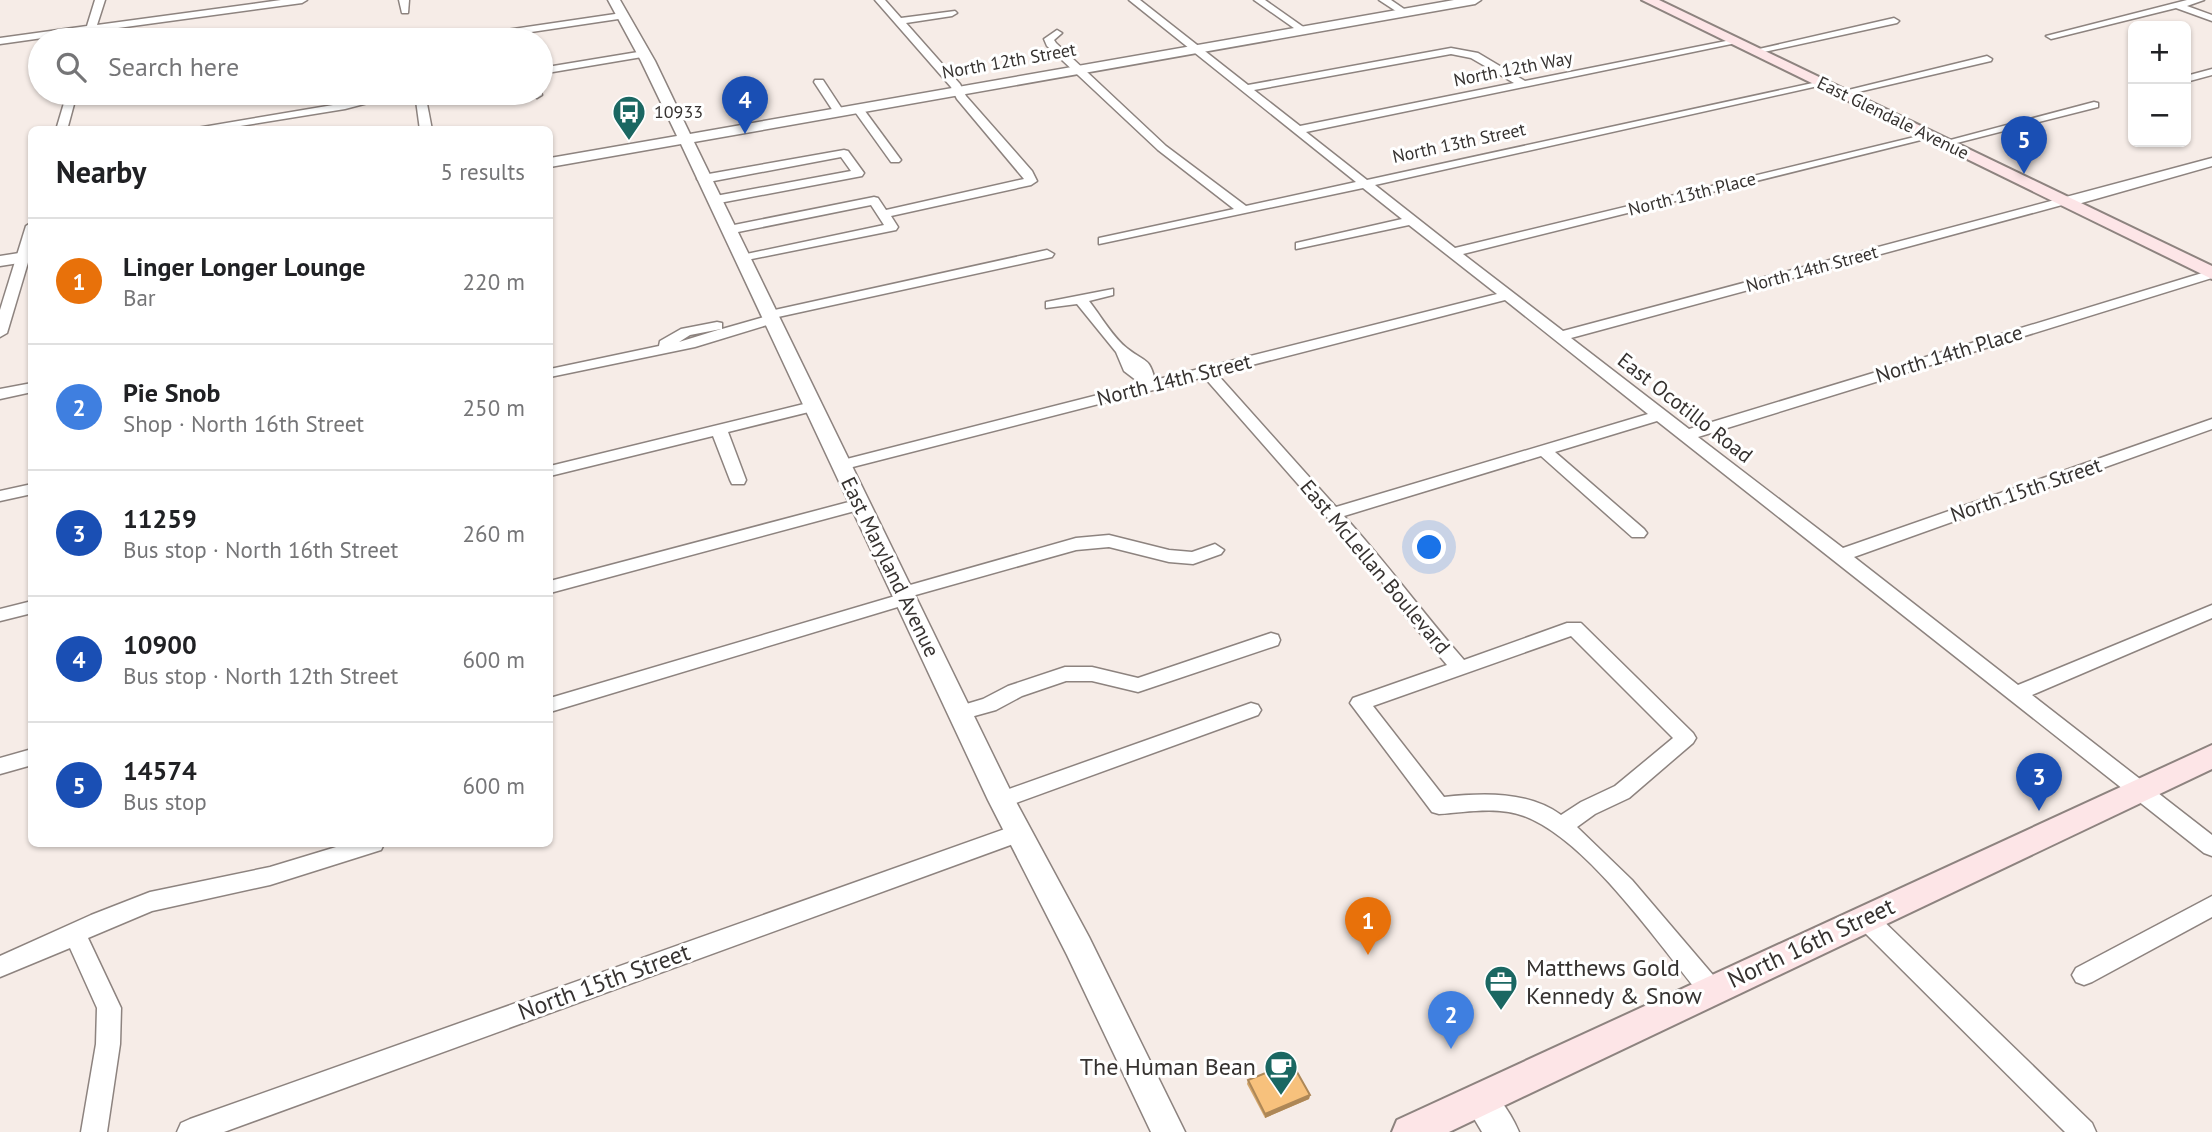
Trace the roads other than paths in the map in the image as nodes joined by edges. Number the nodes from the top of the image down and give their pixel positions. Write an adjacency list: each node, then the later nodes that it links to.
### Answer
1 (100, 0): 18 (street)
2 (302, 0): 18 (street)
3 (880, 0): 17 (street)
4 (1134, 0): 26 (street, East Ocotillo Road)
5 (1259, 0): 20 (street)
6 (1384, 0): 14 (street)
7 (1475, 0): 14 (street, North 12th Street)
8 (1649, 0): 25 (main road, East Glendale Avenue)
9 (2162, 0): 11 (street)
10 (2199, 0): 11 (street)
11 (2179, 6): 15 (street); 22 (street)
12 (618, 8): 19 (street); 28 (street, East Maryland Avenue)
13 (952, 13): 17 (street)
14 (1405, 13): 20 (street, North 12th Street)
15 (2212, 18)
16 (1894, 21): 27 (street)
17 (899, 22): 38 (street)
18 (92, 28)
19 (519, 28)
20 (1304, 31): 26 (street, North 12th Street)
21 (1057, 33): 31 (street)
22 (2052, 36)
23 (28, 37): 24 (street)
24 (0, 41)
25 (1736, 42): 27 (main road, East Glendale Avenue); 36 (street, North 12th Way)
26 (1197, 49): 31 (street, North 12th Street); 37 (street, East Ocotillo Road)
27 (1755, 51): 35 (main road, East Glendale Avenue)
28 (645, 54): 30 (street); 50 (street, East Maryland Avenue)
29 (1987, 60): 39 (street)
30 (553, 69)
31 (1079, 70): 38 (street, North 12th Street); 59 (street)
32 (2212, 72): 33 (street)
33 (2191, 78)
34 (819, 82): 45 (street)
35 (1822, 84): 39 (main road, East Glendale Avenue); 56 (street, North 13th Street)
36 (1524, 85): 37 (street); 49 (street, North 12th Way)
37 (1245, 89): 49 (street, East Ocotillo Road)
38 (958, 91): 44 (street, North 12th Street); 60 (street)
39 (1841, 93): 51 (main road, East Glendale Avenue)
40 (68, 105): 46 (street)
41 (349, 105): 47 (street)
42 (422, 105): 48 (street)
43 (2094, 105): 51 (street, North 13th Place)
44 (858, 109): 45 (street, North 12th Street); 52 (street)
45 (839, 112): 50 (street, North 12th Street)
46 (62, 126)
47 (216, 126)
48 (425, 126)
49 (1298, 130): 56 (street, East Ocotillo Road)
50 (684, 139): 53 (street, North 12th Street); 55 (street, East Maryland Avenue)
51 (1938, 140): 58 (main road, East Glendale Avenue); 65 (street, North 13th Place)
52 (895, 160)
53 (553, 162)
54 (2212, 162): 58 (street, North 14th Street)
55 (703, 179): 57 (street, East Maryland Avenue); 57 (street)
56 (1364, 183): 59 (street, North 13th Street); 61 (street, East Ocotillo Road)
57 (714, 200): 62 (street, East Maryland Avenue)
58 (2065, 202): 70 (main road, East Glendale Avenue); 77 (street, North 14th Street)
59 (1243, 210): 63 (street, North 13th Street)
60 (883, 214): 62 (street); 68 (street)
61 (1413, 220): 64 (street); 65 (street, East Ocotillo Road)
62 (728, 230): 68 (street, East Maryland Avenue)
63 (1104, 241)
64 (1301, 246)
65 (1453, 252): 72 (street, East Ocotillo Road)
66 (1047, 254): 75 (street)
67 (27, 257): 69 (street); 76 (street)
68 (742, 259): 75 (street, East Maryland Avenue)
69 (0, 261)
70 (2212, 274): 87 (street, North 14th Place)
71 (1108, 292): 73 (street)
72 (1508, 295): 77 (street, East Ocotillo Road); 79 (street, North 14th Street)
73 (1080, 299): 74 (street); 80 (street)
74 (1051, 305)
75 (771, 317): 78 (street); 83 (street, East Maryland Avenue)
76 (0, 333)
77 (1562, 336): 84 (street, East Ocotillo Road)
78 (553, 372)
79 (1207, 372): 80 (street, North 14th Street); 95 (street, East McLellan Boulevard)
80 (1142, 374): 89 (street, North 14th Street)
81 (28, 388): 82 (street)
82 (0, 394)
83 (812, 407): 86 (street); 89 (street, East Maryland Avenue)
84 (1660, 415): 87 (street, East Ocotillo Road); 88 (street)
85 (2212, 424): 98 (street, North 15th Street)
86 (719, 430): 90 (street); 91 (street)
87 (1687, 435): 98 (street, East Ocotillo Road)
88 (1544, 450): 95 (street); 96 (street)
89 (841, 465): 94 (street, East Maryland Avenue)
90 (553, 470)
91 (738, 480)
92 (28, 490): 93 (street)
93 (0, 496)
94 (860, 504): 99 (street); 100 (street, East Maryland Avenue)
95 (1332, 513): 105 (street, East McLellan Boulevard)
96 (1638, 533)
97 (1215, 550): 100 (street)
98 (1839, 556): 106 (street, East Ocotillo Road)
99 (553, 586)
100 (903, 596): 107 (street); 109 (street, East Maryland Avenue)
101 (28, 608): 103 (street)
102 (2212, 611): 106 (street)
103 (0, 615)
104 (1271, 640): 109 (street)
105 (1460, 668): 115 (street, East McLellan Boulevard); 115 (street)
106 (2015, 694): 113 (street, East Ocotillo Road)
107 (553, 704)
108 (1251, 710): 114 (street)
109 (960, 713): 114 (street, East Maryland Avenue)
110 (2212, 756): 113 (main road, North 16th Street)
111 (28, 758): 112 (street)
112 (0, 766)
113 (2139, 790): 118 (street, East Ocotillo Road); 120 (main road, North 16th Street)
114 (1002, 800): 116 (street, East Maryland Avenue)
115 (1562, 826): 124 (street, East McLellan Boulevard)
116 (1019, 833): 127 (street, North 15th Street); 128 (street, East Maryland Avenue)
117 (363, 847): 121 (street)
118 (2212, 847)
119 (2212, 906): 123 (street)
120 (1865, 918): 124 (main road, North 16th Street); 131 (street)
121 (75, 934): 122 (street); 126 (street)
122 (0, 967)
123 (2084, 975)
124 (1712, 990): 125 (main road, North 16th Street)
125 (1479, 1101): 129 (main road, North 16th Street); 130 (street)
126 (94, 1132)
127 (190, 1132)
128 (1168, 1132)
129 (1410, 1132)
130 (1502, 1132)
131 (2083, 1132)

